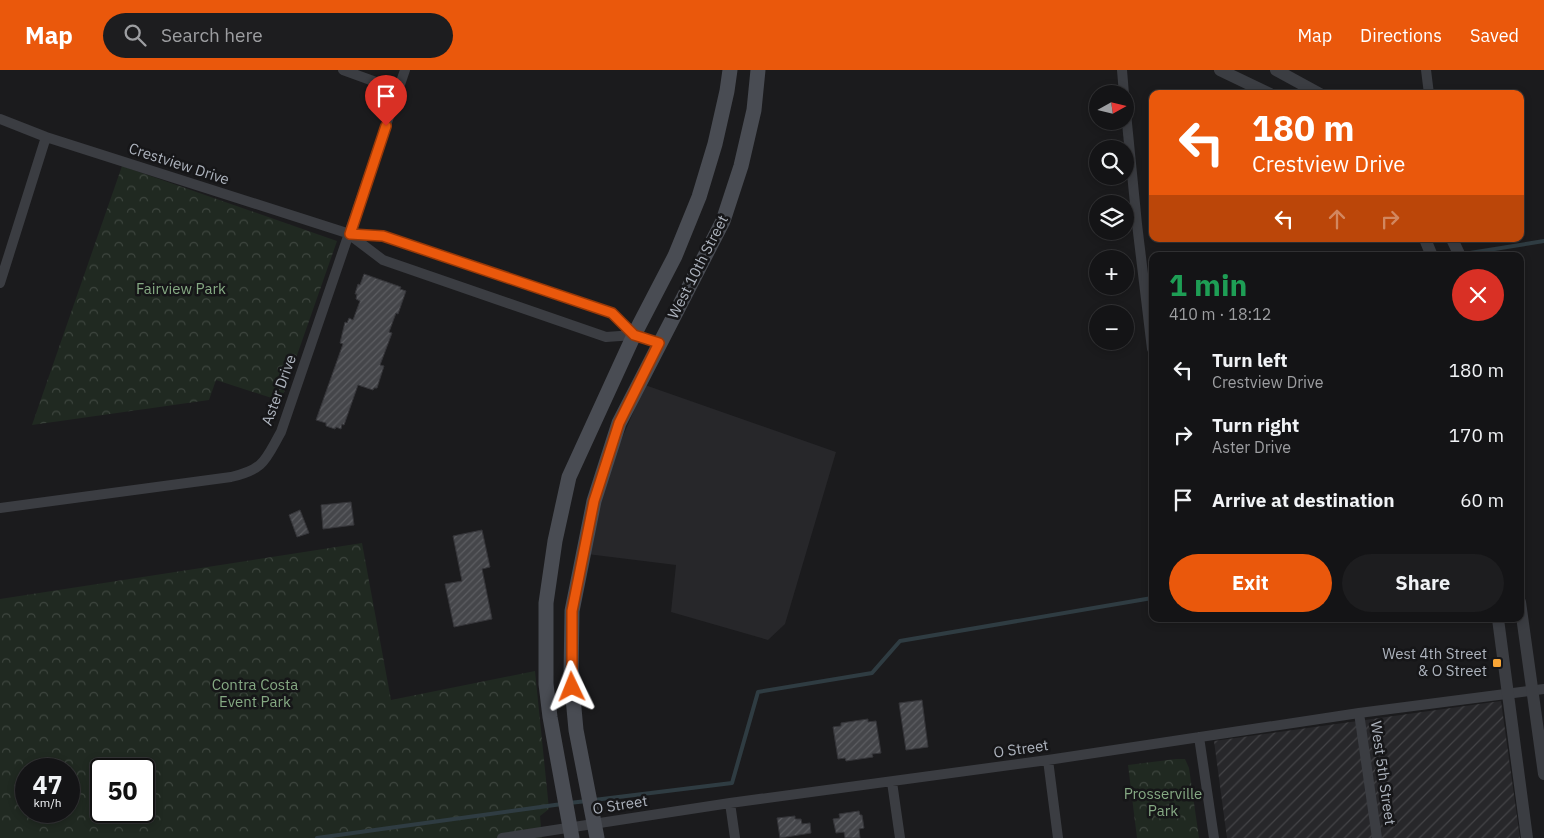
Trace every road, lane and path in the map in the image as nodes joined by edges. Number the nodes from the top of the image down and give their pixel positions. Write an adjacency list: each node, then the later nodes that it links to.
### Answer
1 (343, 70): 10 (street)
2 (405, 70): 10 (street, Aster Drive)
3 (730, 70): 20 (main road, West 10th Street)
4 (758, 70): 21 (main road, West 10th Street)
5 (1122, 70): 9 (street)
6 (1220, 70): 11 (street)
7 (1276, 70): 12 (street)
8 (1426, 70): 13 (street)
9 (1123, 85)
10 (398, 90): 17 (street, Aster Drive)
11 (1262, 90)
12 (1313, 90)
13 (1428, 90)
14 (0, 119): 16 (street, Crestview Drive)
15 (1128, 130): 19 (street)
16 (46, 137): 17 (street, Crestview Drive); 18 (street)
17 (350, 234): 20 (street, Crestview Drive); 20 (street, Crestview Drive); 22 (street, Aster Drive)
18 (0, 283)
19 (1149, 324)
20 (634, 335): 21 (street, Crestview Drive); 34 (main road, West 10th Street)
21 (659, 343): 33 (main road, West 10th Street)
22 (0, 508)
23 (1498, 622): 26 (street)
24 (1524, 622): 25 (street)
25 (1538, 690): 26 (street, O Street); 30 (street)
26 (1508, 694): 27 (street, O Street); 41 (street)
27 (1359, 713): 28 (street, O Street); 40 (street, West 5th Street)
28 (1199, 737): 29 (street, O Street); 39 (street)
29 (1048, 760): 31 (street, O Street); 38 (street)
30 (1544, 774)
31 (892, 782): 32 (street, O Street); 37 (street)
32 (730, 803): 33 (street, O Street); 36 (street)
33 (596, 831): 34 (street, O Street)
34 (571, 833): 35 (street, O Street)
35 (502, 838)
36 (735, 838)
37 (900, 838)
38 (1058, 838)
39 (1214, 838)
40 (1377, 838)
41 (1527, 838)

